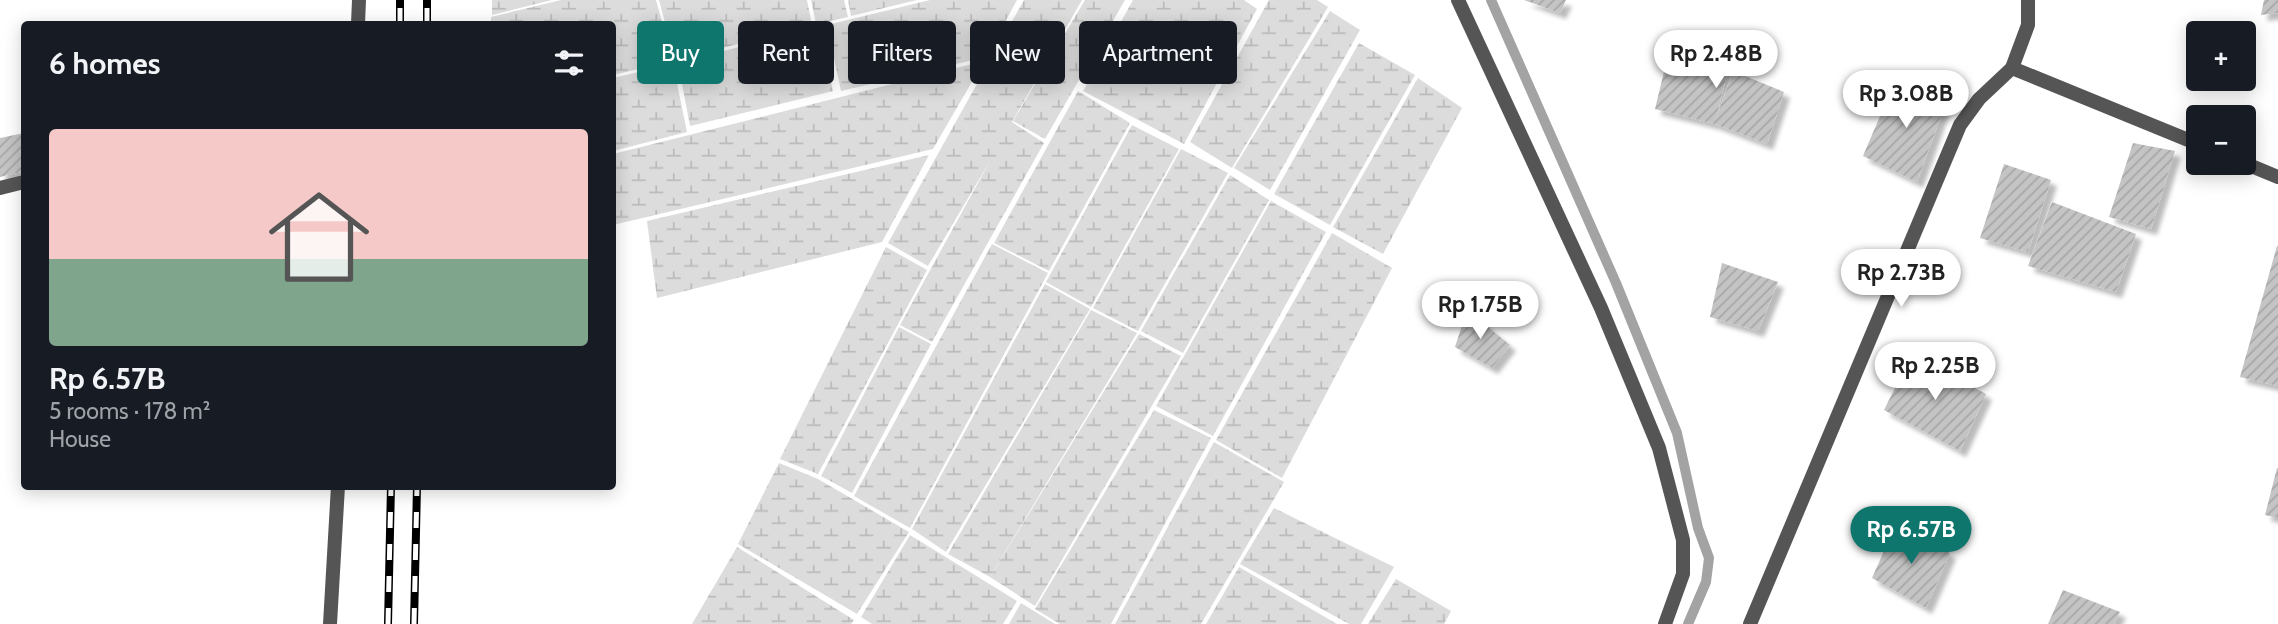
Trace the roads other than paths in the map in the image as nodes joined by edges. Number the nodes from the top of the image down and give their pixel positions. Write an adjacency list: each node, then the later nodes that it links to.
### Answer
1 (359, 0): 4 (street)
2 (1458, 0): 13 (street)
3 (2028, 0): 5 (street)
4 (358, 21)
5 (2012, 68): 6 (street); 14 (street)
6 (2186, 139)
7 (2256, 168): 8 (street)
8 (2278, 177)
9 (21, 183): 10 (street)
10 (0, 188)
11 (338, 490): 12 (street)
12 (330, 624)
13 (1665, 624)
14 (1751, 624)

